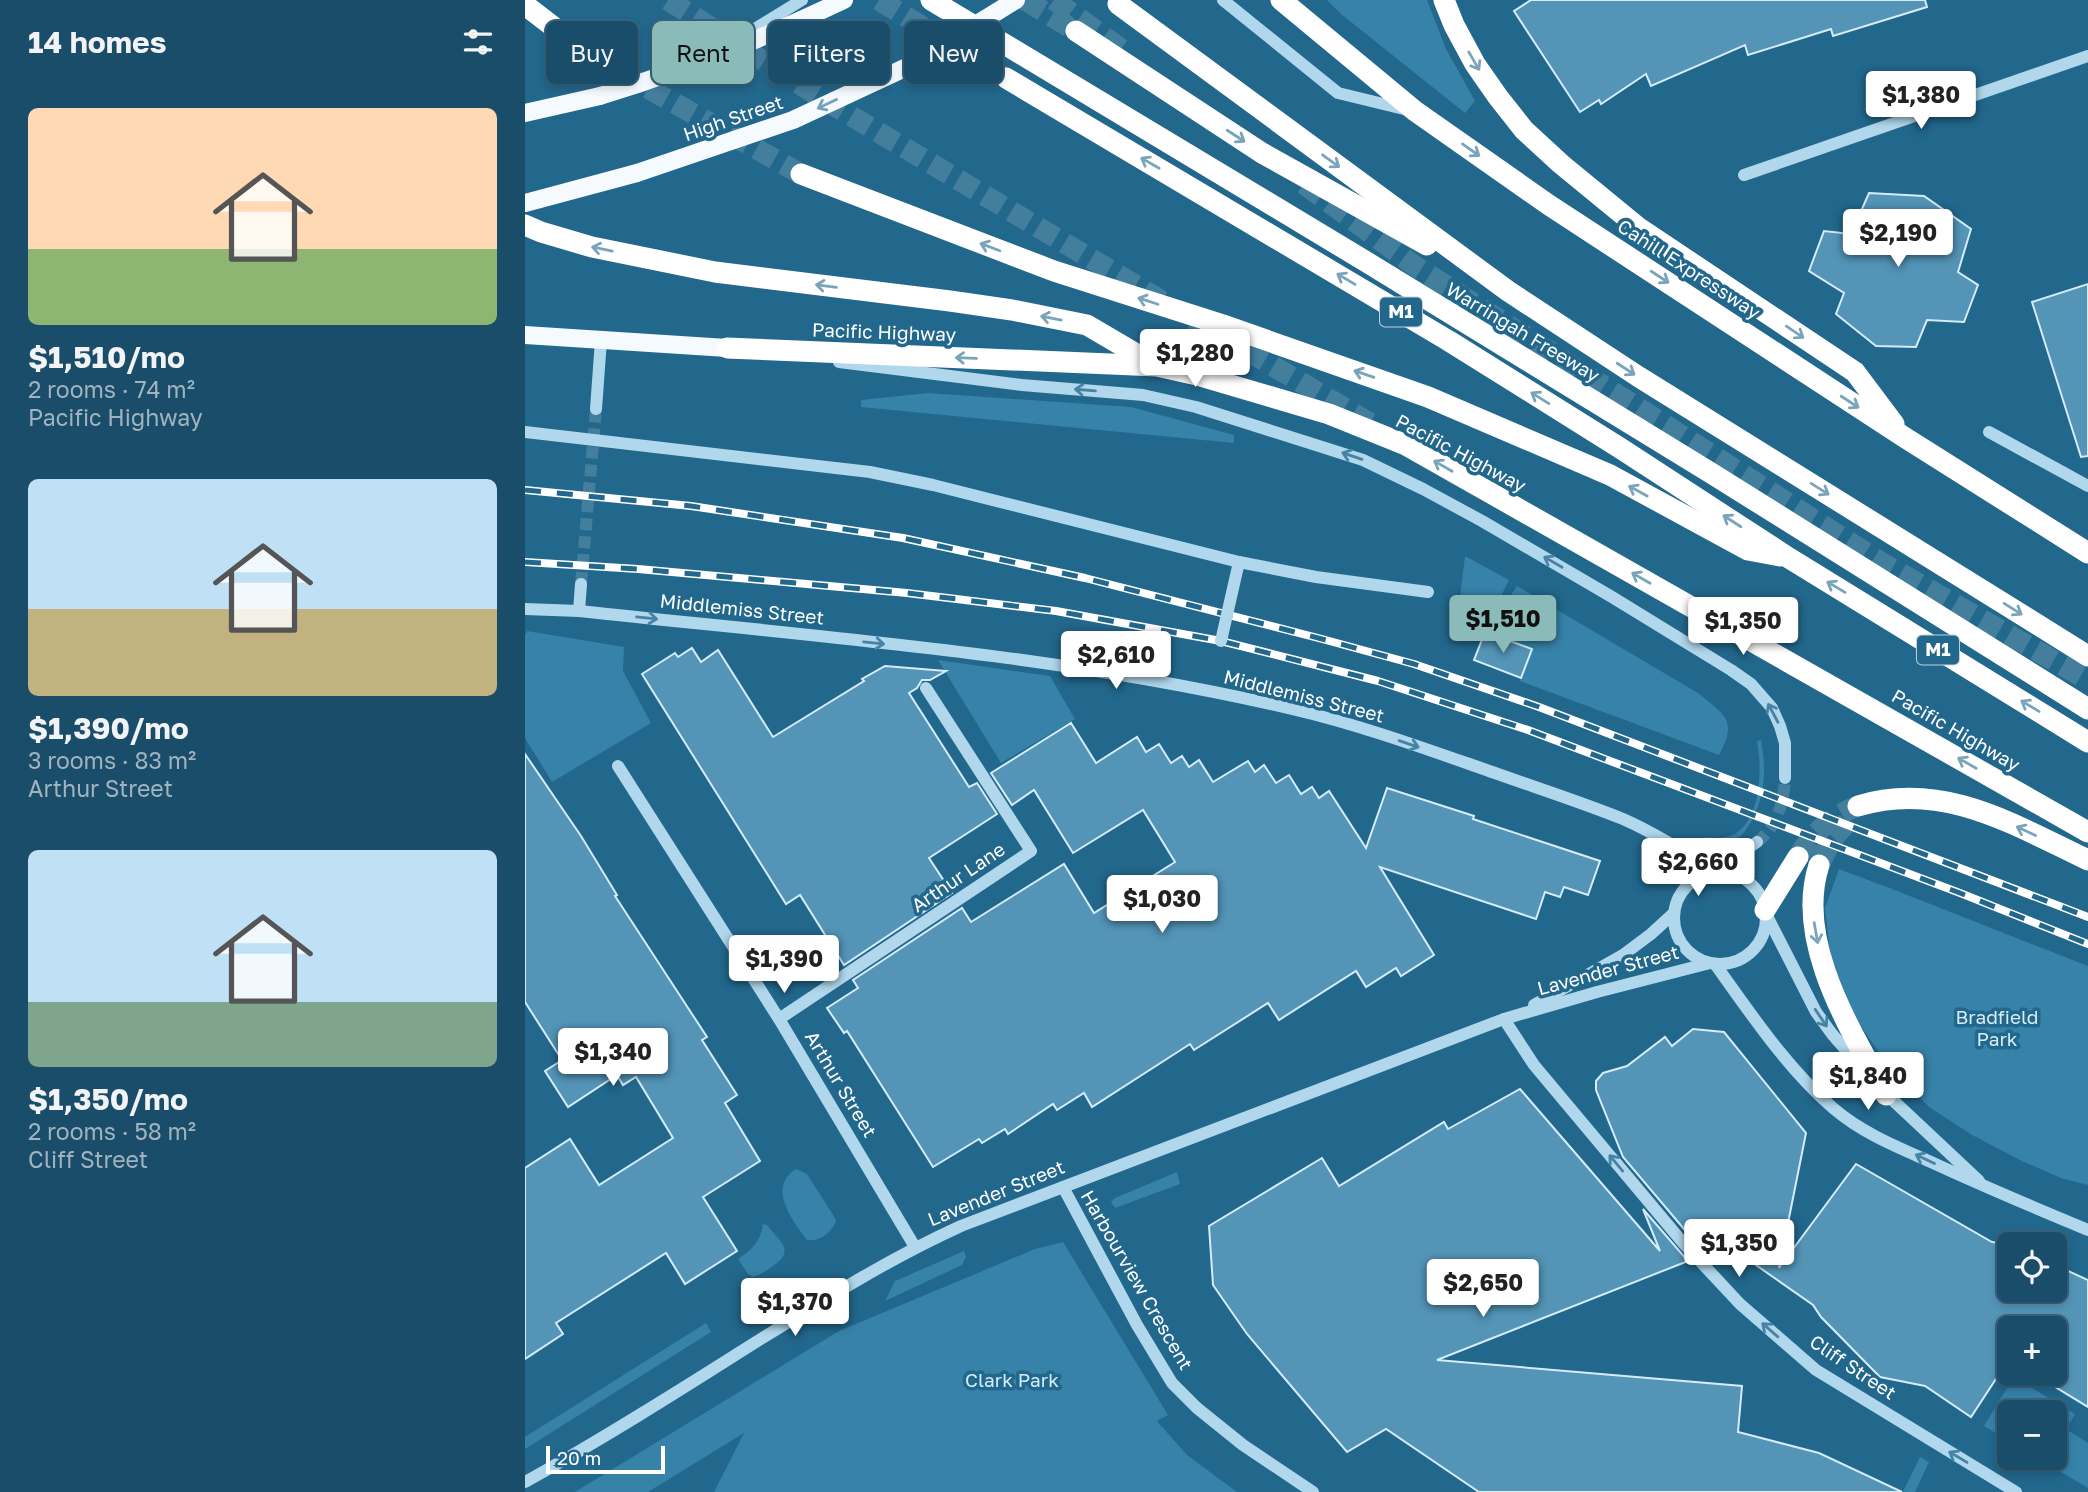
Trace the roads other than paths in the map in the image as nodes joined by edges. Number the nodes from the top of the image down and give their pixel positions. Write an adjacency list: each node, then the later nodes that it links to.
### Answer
1 (801, 0): 14 (street, bridge)
2 (844, 0): 14 (main road, bridge)
3 (931, 0): 41 (highway, Warringah Freeway)
4 (1016, 0): 19 (main road, High Street, one-way to 19, bridge)
5 (1223, 0): 15 (street)
6 (1282, 0): 15 (highway, Cahill Expressway)
7 (1444, 0): 29 (highway, one-way to 29)
8 (1118, 4): 21 (highway, Warringah Freeway, one-way to 21)
9 (525, 5): 10 (highway)
10 (546, 21)
11 (1076, 32): 21 (highway, one-way to 21)
12 (2088, 56): 18 (street)
13 (1006, 78): 32 (highway, M1, one-way to 13)
14 (625, 88): 16 (main road, bridge)
15 (1415, 111): 29 (highway, Cahill Expressway, one-way to 29)
16 (525, 113)
17 (801, 174): 32 (highway, M1, one-way to 17)
18 (1744, 174)
19 (525, 203)
20 (525, 225): 25 (highway, one-way to 20)
21 (1508, 291): 39 (highway, Warringah Freeway, one-way to 39)
22 (525, 335): 23 (main road, Pacific Highway)
23 (601, 340): 24 (main road, Pacific Highway); 26 (street)
24 (727, 348): 25 (highway, Pacific Highway, one-way to 24); 44 (street, Pacific Highway, one-way to 24)
25 (1157, 366): 46 (highway, Pacific Highway, one-way to 25)
26 (596, 409)
27 (525, 432): 33 (street, bridge)
28 (1989, 432): 30 (street)
29 (1904, 437): 31 (highway, Cahill Expressway)
30 (2088, 486)
31 (2088, 553)
32 (1789, 558): 42 (highway, M1, one-way to 32)
33 (1239, 562): 35 (street, bridge); 38 (street, bridge)
34 (582, 584): 37 (street)
35 (1428, 592)
36 (525, 609): 37 (street, Middlemiss Street)
37 (579, 611): 51 (street, Middlemiss Street, one-way to 51)
38 (1221, 641)
39 (2088, 656)
40 (926, 688): 56 (street, Arthur Lane)
41 (2088, 709)
42 (2088, 742)
43 (618, 766): 56 (street, Arthur Street)
44 (1785, 778)
45 (1864, 805): 49 (highway, one-way to 45)
46 (2088, 832)
47 (1757, 842): 51 (street)
48 (1798, 857): 52 (highway)
49 (2088, 860)
50 (1819, 865): 58 (highway, one-way to 58)
51 (1716, 872): 52 (street); 53 (street)
52 (1766, 912): 54 (street); 58 (street, one-way to 58)
53 (1674, 913): 54 (street); 55 (street, Lavender Street)
54 (1712, 963): 55 (street, Lavender Street); 60 (street, one-way to 54)
55 (1517, 1014): 57 (street, Lavender Street)
56 (779, 1019): 62 (street, Arthur Street)
57 (1504, 1019): 59 (street, Lavender Street); 65 (street, Cliff Street, one-way to 57)
58 (1886, 1095): 60 (street)
59 (1063, 1187): 62 (street, Lavender Street); 64 (street, Harbourview Crescent)
60 (1987, 1188): 61 (street)
61 (2088, 1230)
62 (915, 1247): 63 (street, Lavender Street)
63 (525, 1482)
64 (1313, 1492)
65 (2016, 1492)

